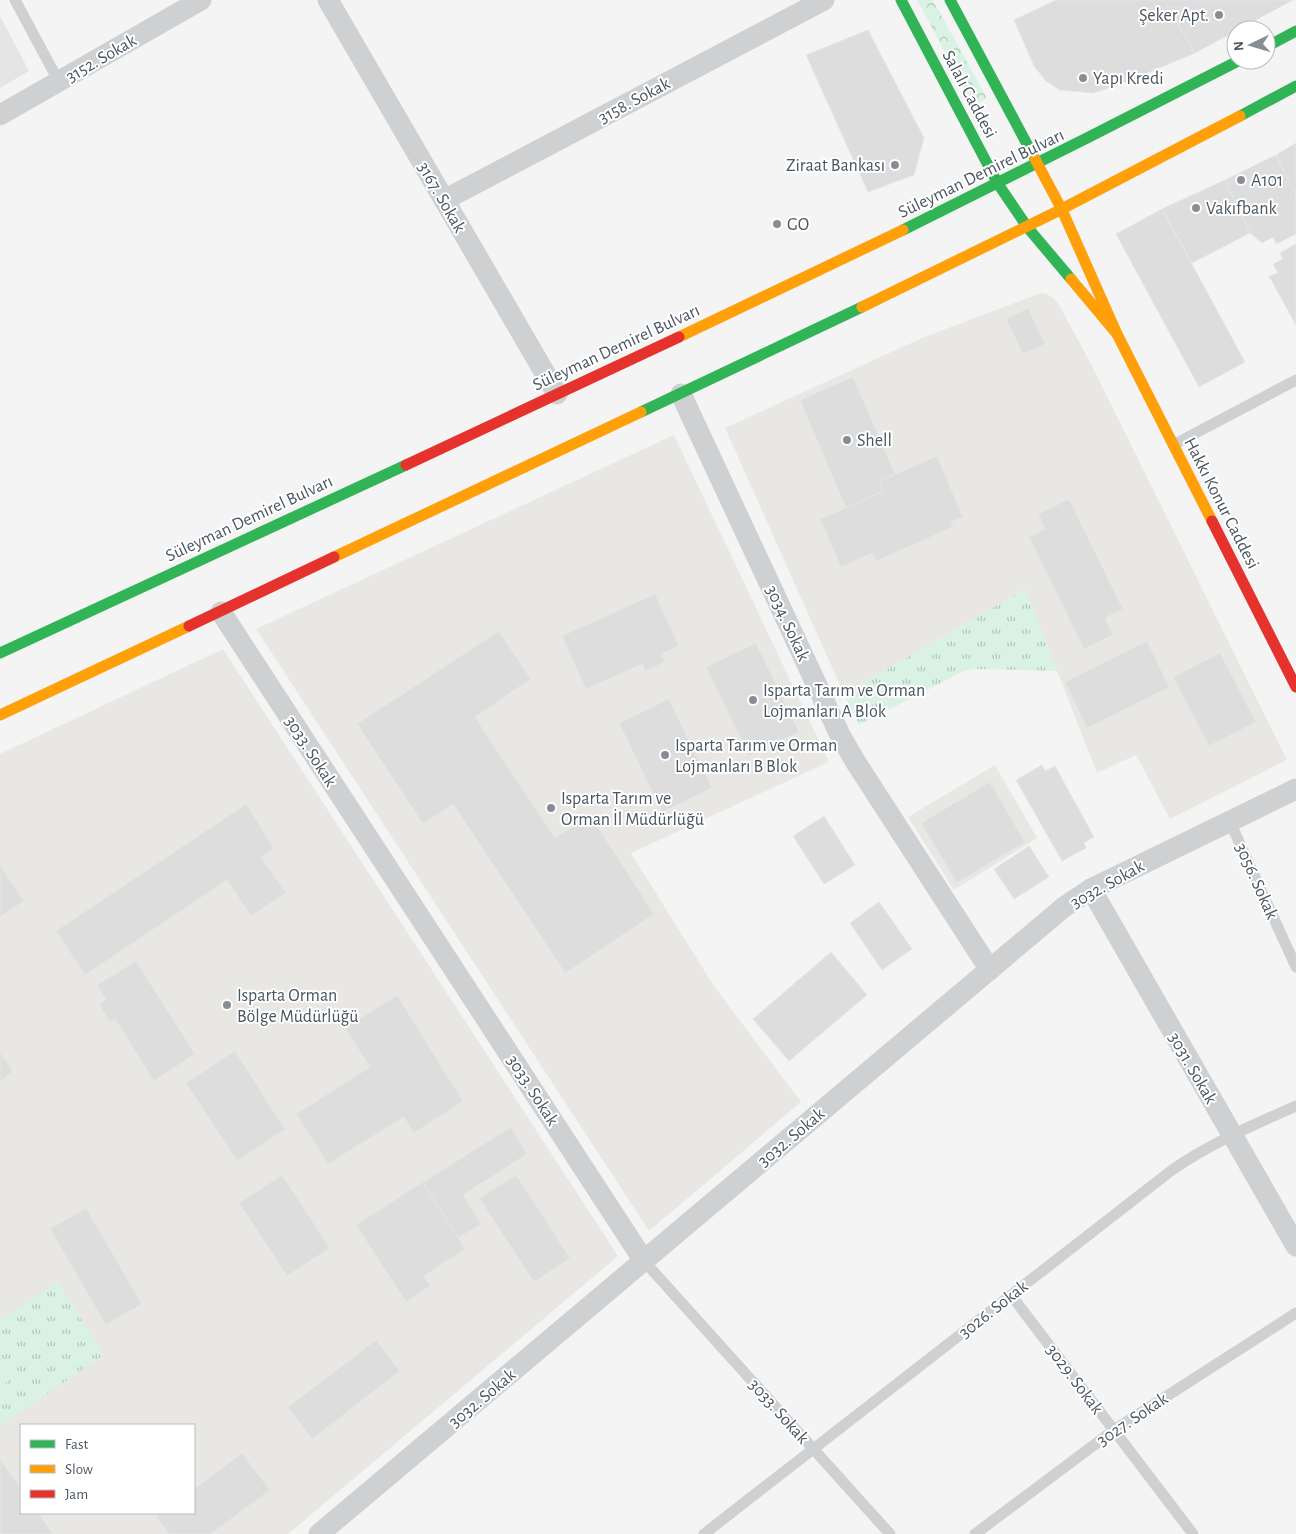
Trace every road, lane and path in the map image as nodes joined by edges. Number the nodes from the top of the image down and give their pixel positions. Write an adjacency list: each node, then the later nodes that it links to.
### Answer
1 (15, 0): 10 (lane)
2 (201, 0): 10 (street, 3152. Sokak)
3 (328, 0): 15 (street, 3167. Sokak)
4 (824, 0): 15 (street, 3158. Sokak)
5 (900, 0): 14 (main road, Salalı Caddesi)
6 (950, 0): 13 (main road, Salalı Caddesi)
7 (1296, 31): 8 (main road)
8 (1276, 42)
9 (1226, 67): 13 (main road, Süleyman Demirel Bulvarı)
10 (59, 82): 12 (street, 3152. Sokak)
11 (1296, 86): 16 (main road)
12 (0, 115)
13 (1039, 164): 14 (main road, Süleyman Demirel Bulvarı); 16 (main road, Salalı Caddesi)
14 (998, 184): 17 (main road, Salalı Caddesi); 20 (main road, Süleyman Demirel Bulvarı)
15 (444, 200): 20 (street, 3167. Sokak)
16 (1062, 210): 17 (main road); 18 (main road, Hakkı Konur Caddesi)
17 (1028, 228): 18 (main road, Hakkı Konur Caddesi); 21 (main road)
18 (1116, 334): 22 (main road, Hakkı Konur Caddesi)
19 (1296, 380): 22 (lane)
20 (557, 394): 24 (main road, Süleyman Demirel Bulvarı)
21 (681, 394): 23 (main road); 31 (street, 3034. Sokak)
22 (1173, 445): 25 (main road, Hakkı Konur Caddesi)
23 (221, 612): 26 (main road); 35 (street, 3033. Sokak)
24 (0, 653)
25 (1296, 687)
26 (0, 715)
27 (1296, 789): 28 (street, 3032. Sokak)
28 (1230, 822): 29 (street, 3032. Sokak); 30 (lane, 3056. Sokak)
29 (1091, 889): 31 (street, 3032. Sokak); 33 (street, 3031. Sokak)
30 (1296, 967)
31 (990, 970): 35 (street, 3032. Sokak)
32 (1296, 1106): 33 (lane, 3026. Sokak)
33 (1232, 1134): 34 (street, 3031. Sokak); 36 (lane, 3026. Sokak)
34 (1296, 1246)
35 (644, 1261): 39 (lane, 3033. Sokak); 40 (street, 3032. Sokak)
36 (1011, 1295): 38 (lane, 3029. Sokak); 39 (lane, 3026. Sokak)
37 (1296, 1313): 38 (lane, 3027. Sokak)
38 (1114, 1430): 43 (lane, 3027. Sokak); 44 (lane, 3029. Sokak)
39 (813, 1449): 41 (lane, 3026. Sokak); 42 (lane, 3033. Sokak)
40 (319, 1534)
41 (704, 1534)
42 (890, 1534)
43 (974, 1534)
44 (1194, 1534)

